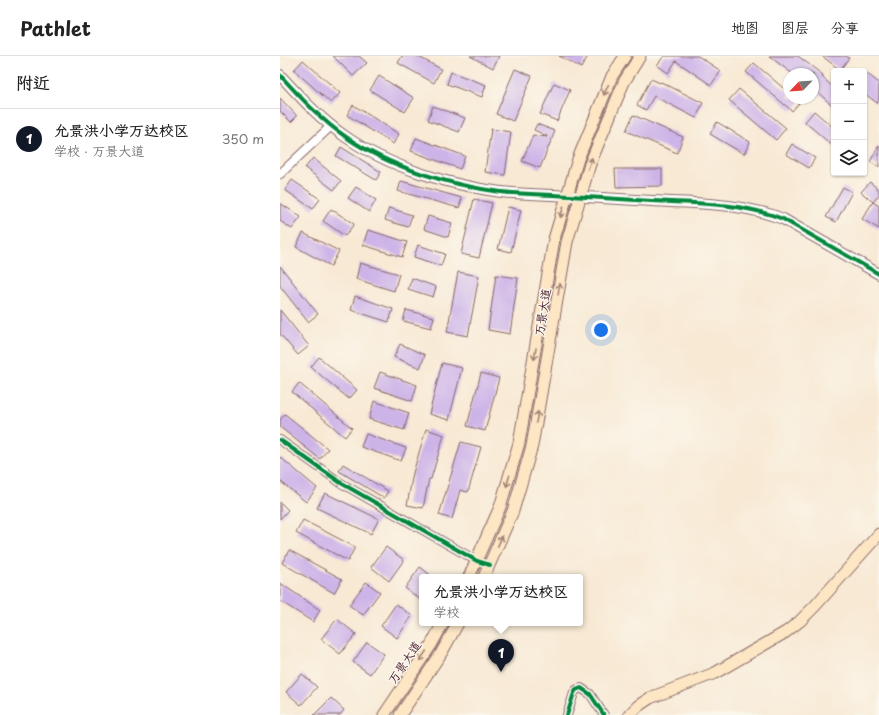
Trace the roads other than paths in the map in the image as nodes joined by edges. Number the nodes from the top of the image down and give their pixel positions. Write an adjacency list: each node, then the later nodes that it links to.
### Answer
1 (625, 56): 6 (main road, 万景大道, one-way to 6)
2 (640, 56): 7 (main road, 万景大道, one-way to 2)
3 (280, 75): 4 (street)
4 (332, 126): 5 (street); 6 (street)
5 (280, 174)
6 (566, 196): 7 (street); 11 (main road, 万景大道, one-way to 11)
7 (581, 197): 8 (street); 12 (main road, 万景大道, one-way to 7)
8 (879, 274)
9 (280, 440): 11 (street)
10 (879, 534): 21 (main road)
11 (477, 561): 12 (street); 13 (main road, 万景大道)
12 (490, 565): 14 (main road, 万景大道)
13 (470, 574)
14 (486, 574)
15 (442, 626): 17 (main road, 万景大道, one-way to 17)
16 (456, 626): 18 (main road)
17 (384, 715)
18 (400, 715)
19 (568, 715): 20 (street)
20 (604, 715)
21 (630, 715)

